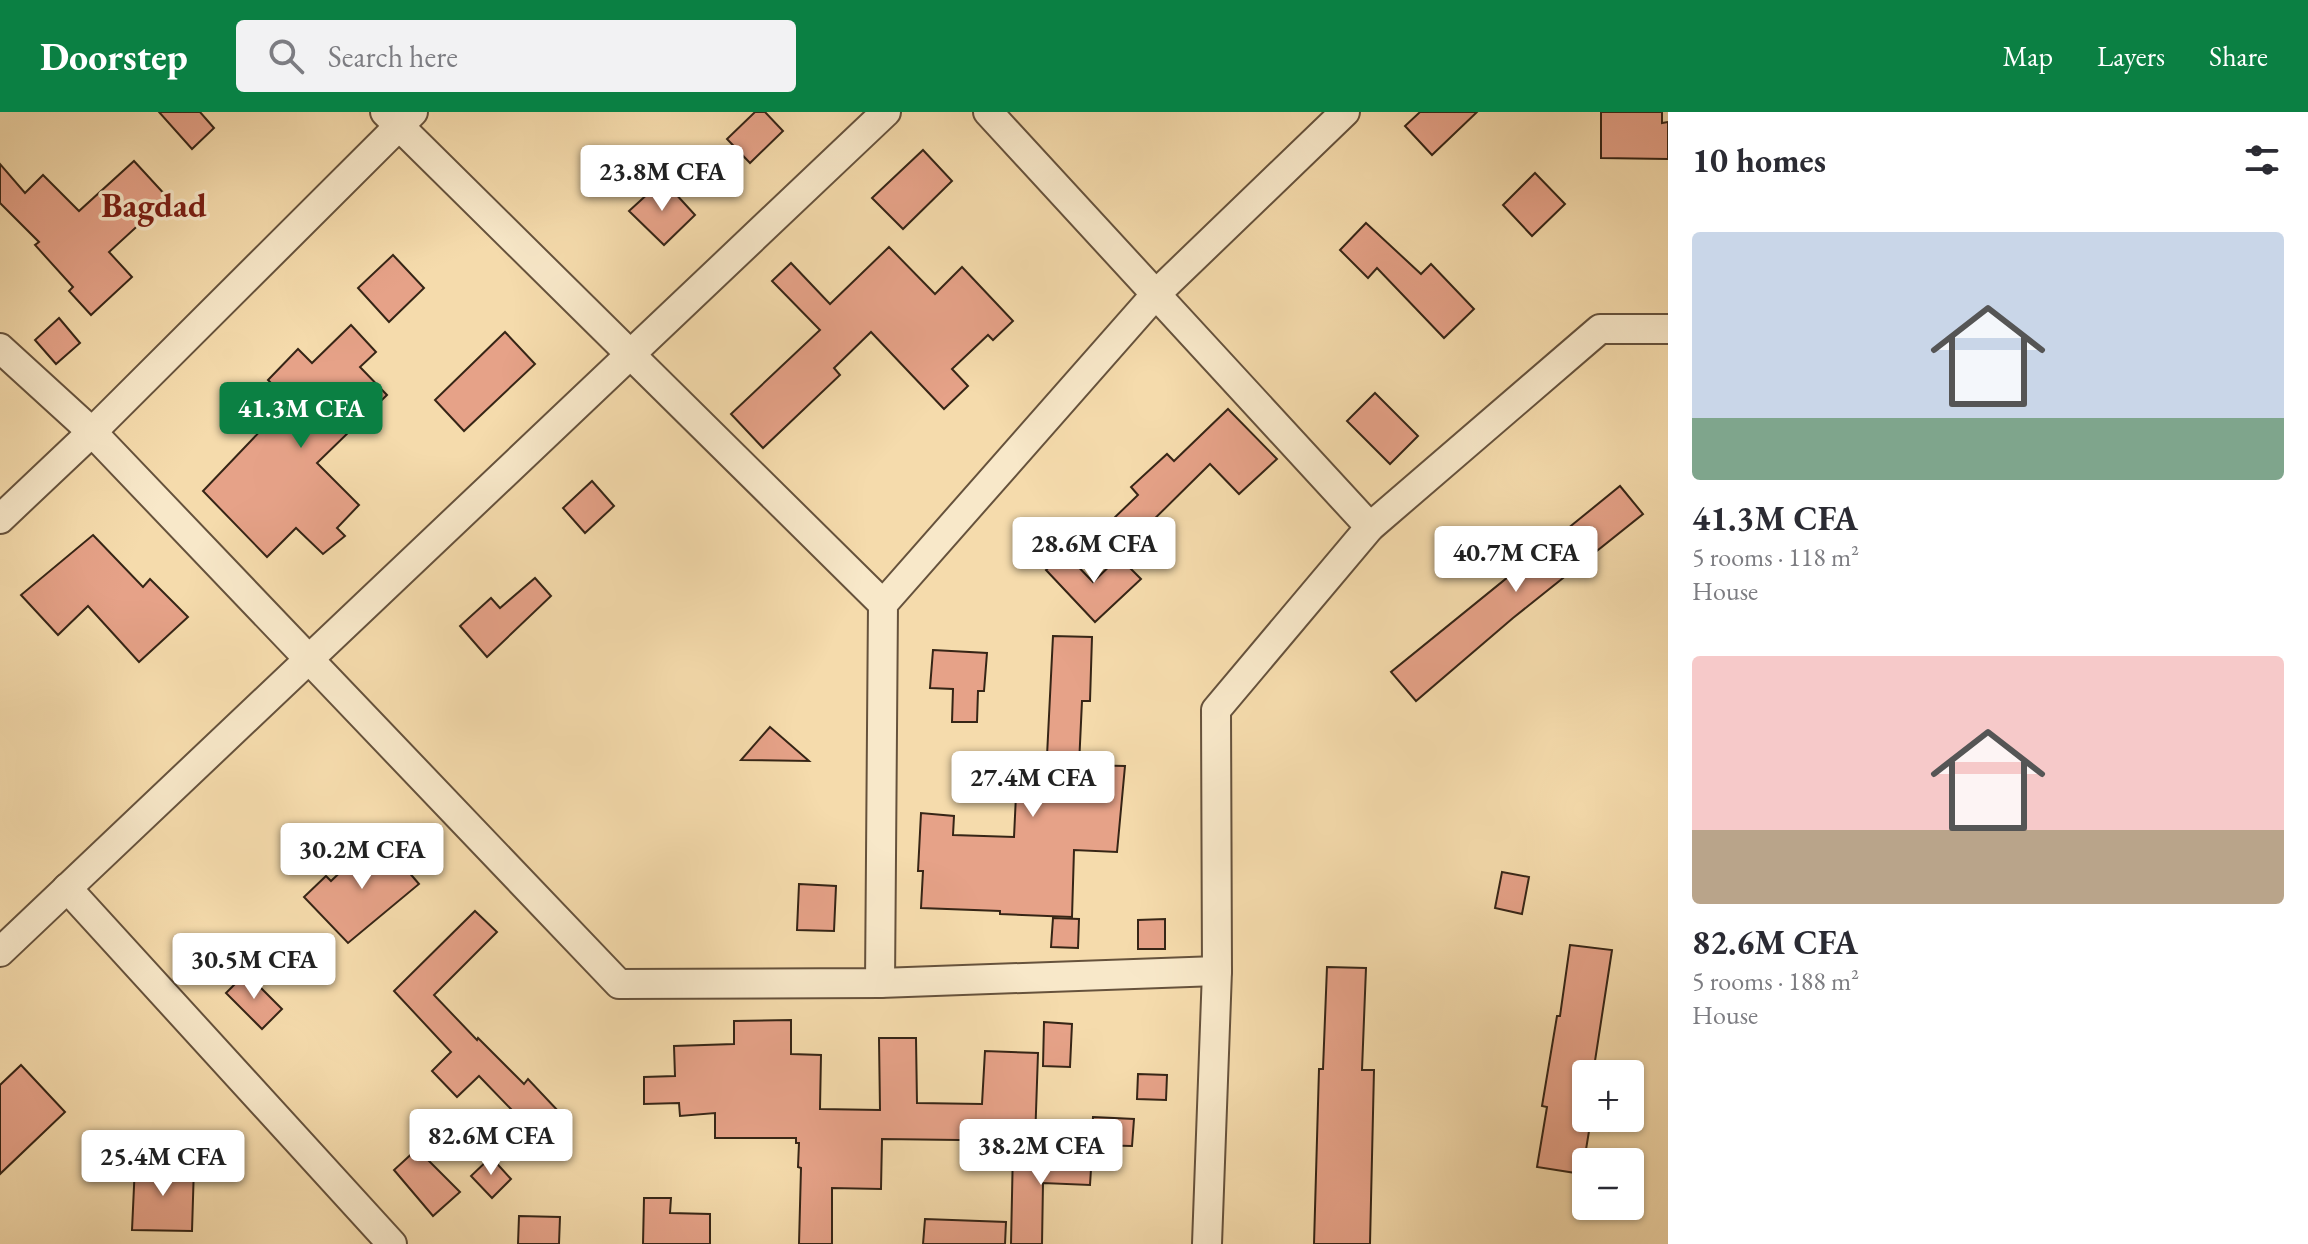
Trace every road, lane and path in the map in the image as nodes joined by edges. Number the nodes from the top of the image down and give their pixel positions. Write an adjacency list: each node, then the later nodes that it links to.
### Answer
1 (886, 112): 8 (street)
2 (988, 112): 5 (street)
3 (1345, 112): 5 (street)
4 (399, 117): 8 (street); 9 (street)
5 (1156, 294): 11 (street); 12 (street)
6 (1668, 329): 11 (street)
7 (0, 348): 9 (street)
8 (630, 354): 12 (street); 13 (street)
9 (92, 432): 10 (street); 13 (street)
10 (0, 519)
11 (1370, 527): 16 (street)
12 (883, 604): 17 (street)
13 (309, 659): 14 (street); 17 (street)
14 (67, 888): 15 (street); 18 (street)
15 (0, 952)
16 (1217, 971): 17 (street); 19 (street)
17 (880, 983)
18 (392, 1244)
19 (1207, 1244)

